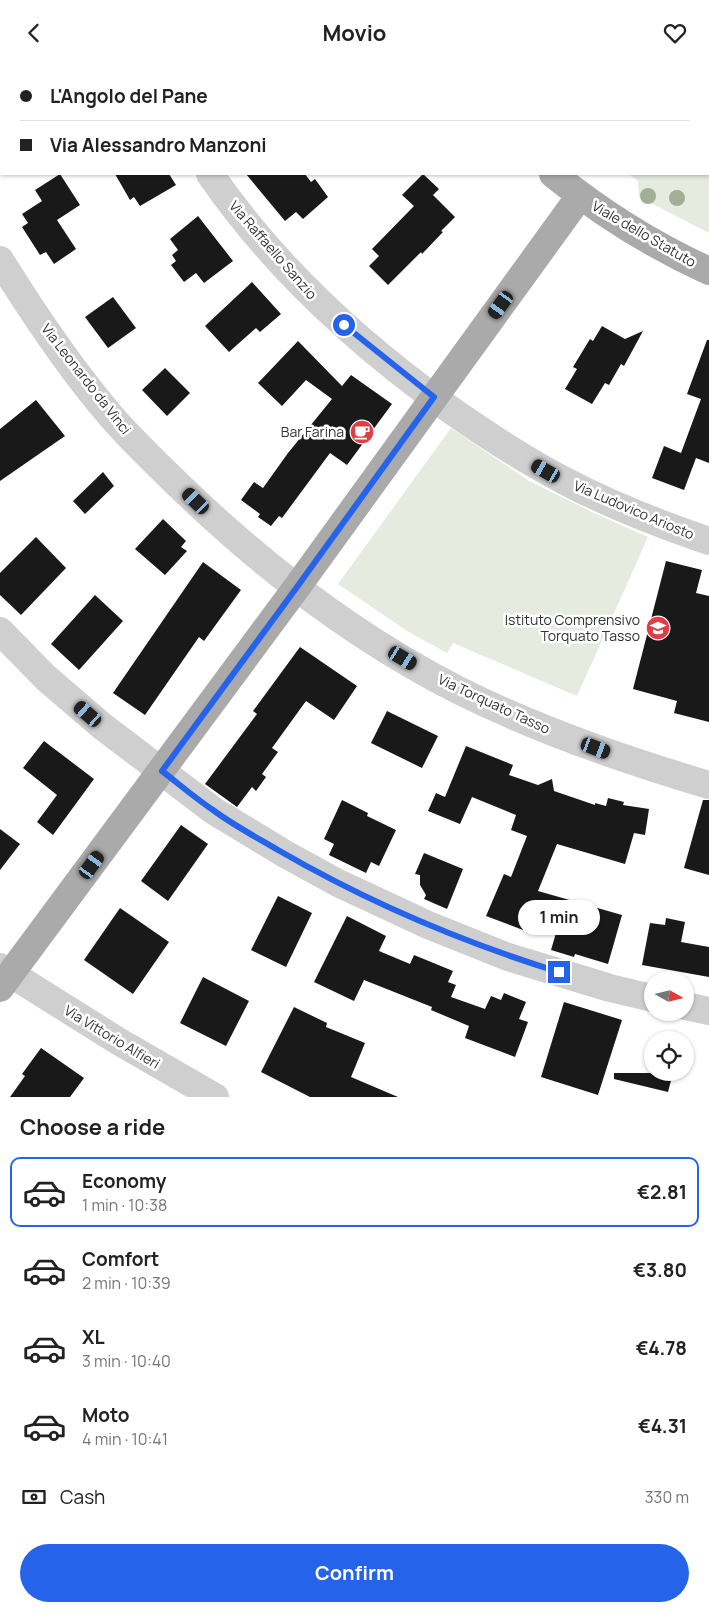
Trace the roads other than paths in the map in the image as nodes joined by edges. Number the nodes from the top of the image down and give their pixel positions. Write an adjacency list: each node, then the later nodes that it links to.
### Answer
1 (211, 175): 6 (street, Via Raffaello Sanzio)
2 (554, 175): 3 (main road, Viale dello Statuto)
3 (580, 196): 5 (main road, Viale dello Statuto); 6 (main road)
4 (0, 259): 8 (street, Via Leonardo da Vinci)
5 (709, 271)
6 (434, 397): 7 (street, Via Ludovico Ariosto); 8 (main road)
7 (709, 541)
8 (297, 587): 10 (main road); 11 (street, Via Torquato Tasso)
9 (0, 631): 10 (street)
10 (162, 771): 12 (main road); 13 (street)
11 (709, 785)
12 (3, 977): 16 (street, Via Vittorio Alfieri)
13 (644, 996)
14 (694, 1007): 15 (street)
15 (709, 1011)
16 (215, 1097)

